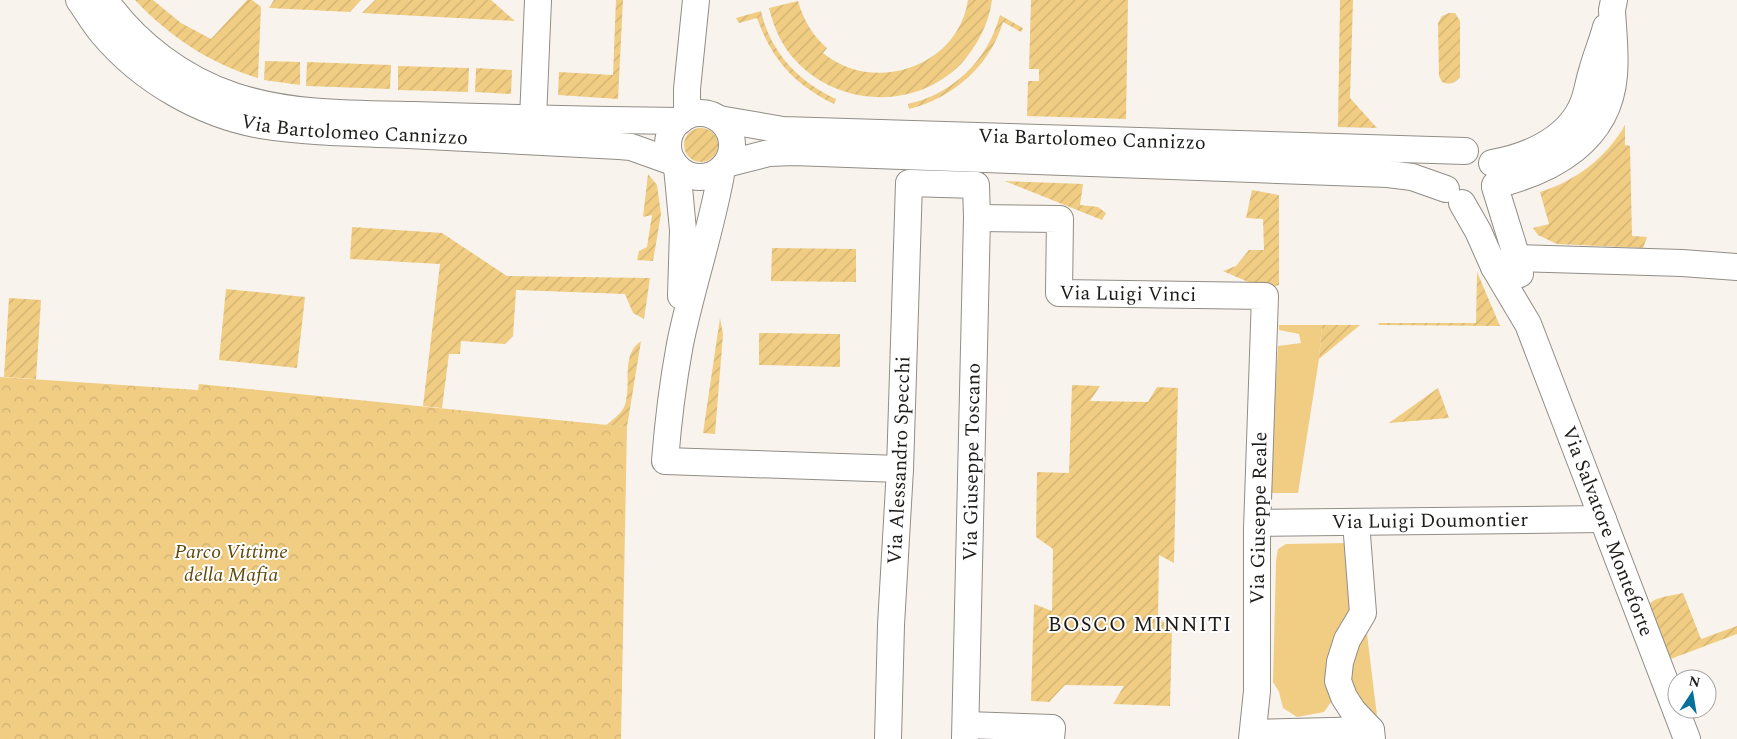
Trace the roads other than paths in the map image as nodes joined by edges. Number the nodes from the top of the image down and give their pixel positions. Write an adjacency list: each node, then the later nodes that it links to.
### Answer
1 (79, 0): 10 (street, Via Bartolomeo Cannizzo)
2 (105, 0): 8 (street, Via Bartolomeo Cannizzo)
3 (538, 0): 8 (street)
4 (696, 0): 6 (street)
5 (1613, 5): 12 (street)
6 (683, 118): 7 (street); 8 (street, Via Bartolomeo Cannizzo); 10 (street)
7 (719, 119): 9 (street, Via Bartolomeo Cannizzo); 11 (street)
8 (533, 120)
9 (1465, 151): 12 (street); 14 (street)
10 (675, 164): 11 (street); 19 (street)
11 (724, 167): 14 (street, Via Bartolomeo Cannizzo); 19 (street)
12 (1499, 179): 14 (street); 16 (street)
13 (909, 183): 15 (street, Via Giuseppe Toscano); 20 (street, Via Alessandro Specchi)
14 (1454, 196): 16 (street)
15 (977, 218): 18 (street, Via Luigi Vinci); 24 (street, Via Giuseppe Toscano)
16 (1506, 262): 17 (street); 21 (street, Via Salvatore Monteforte)
17 (1737, 267)
18 (1265, 296): 23 (street, Via Giuseppe Reale)
19 (680, 344): 20 (street)
20 (900, 469): 27 (street, Via Alessandro Specchi)
21 (1603, 519): 22 (street, Via Luigi Doumontier); 29 (street, Via Salvatore Monteforte)
22 (1356, 522): 23 (street, Via Luigi Doumontier); 25 (street)
23 (1258, 523): 26 (street, Via Giuseppe Reale)
24 (965, 732): 28 (street)
25 (1372, 735): 26 (street)
26 (1253, 736)
27 (888, 739)
28 (1051, 739)
29 (1686, 739)

